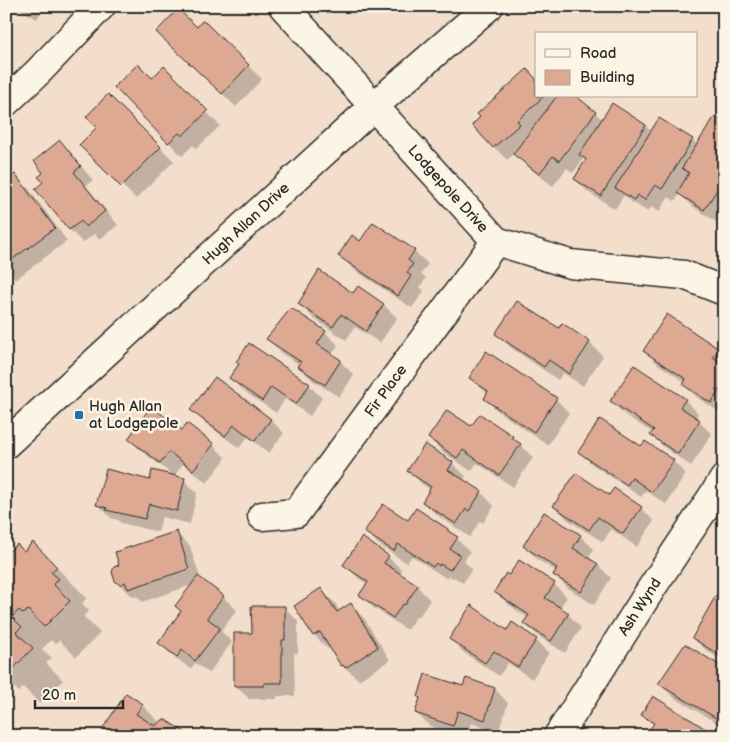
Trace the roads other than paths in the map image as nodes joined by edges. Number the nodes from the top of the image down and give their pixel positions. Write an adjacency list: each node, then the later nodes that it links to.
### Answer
1 (102, 6): 4 (street)
2 (284, 6): 5 (street, Lodgepole Drive)
3 (489, 6): 5 (street, Hugh Allan Drive)
4 (6, 102)
5 (373, 107): 6 (street, Lodgepole Drive); 8 (street, Hugh Allan Drive)
6 (496, 241): 7 (street, Lodgepole Drive); 10 (street, Fir Place)
7 (724, 291)
8 (6, 444)
9 (724, 479): 11 (street, Ash Wynd)
10 (262, 516)
11 (558, 736)

